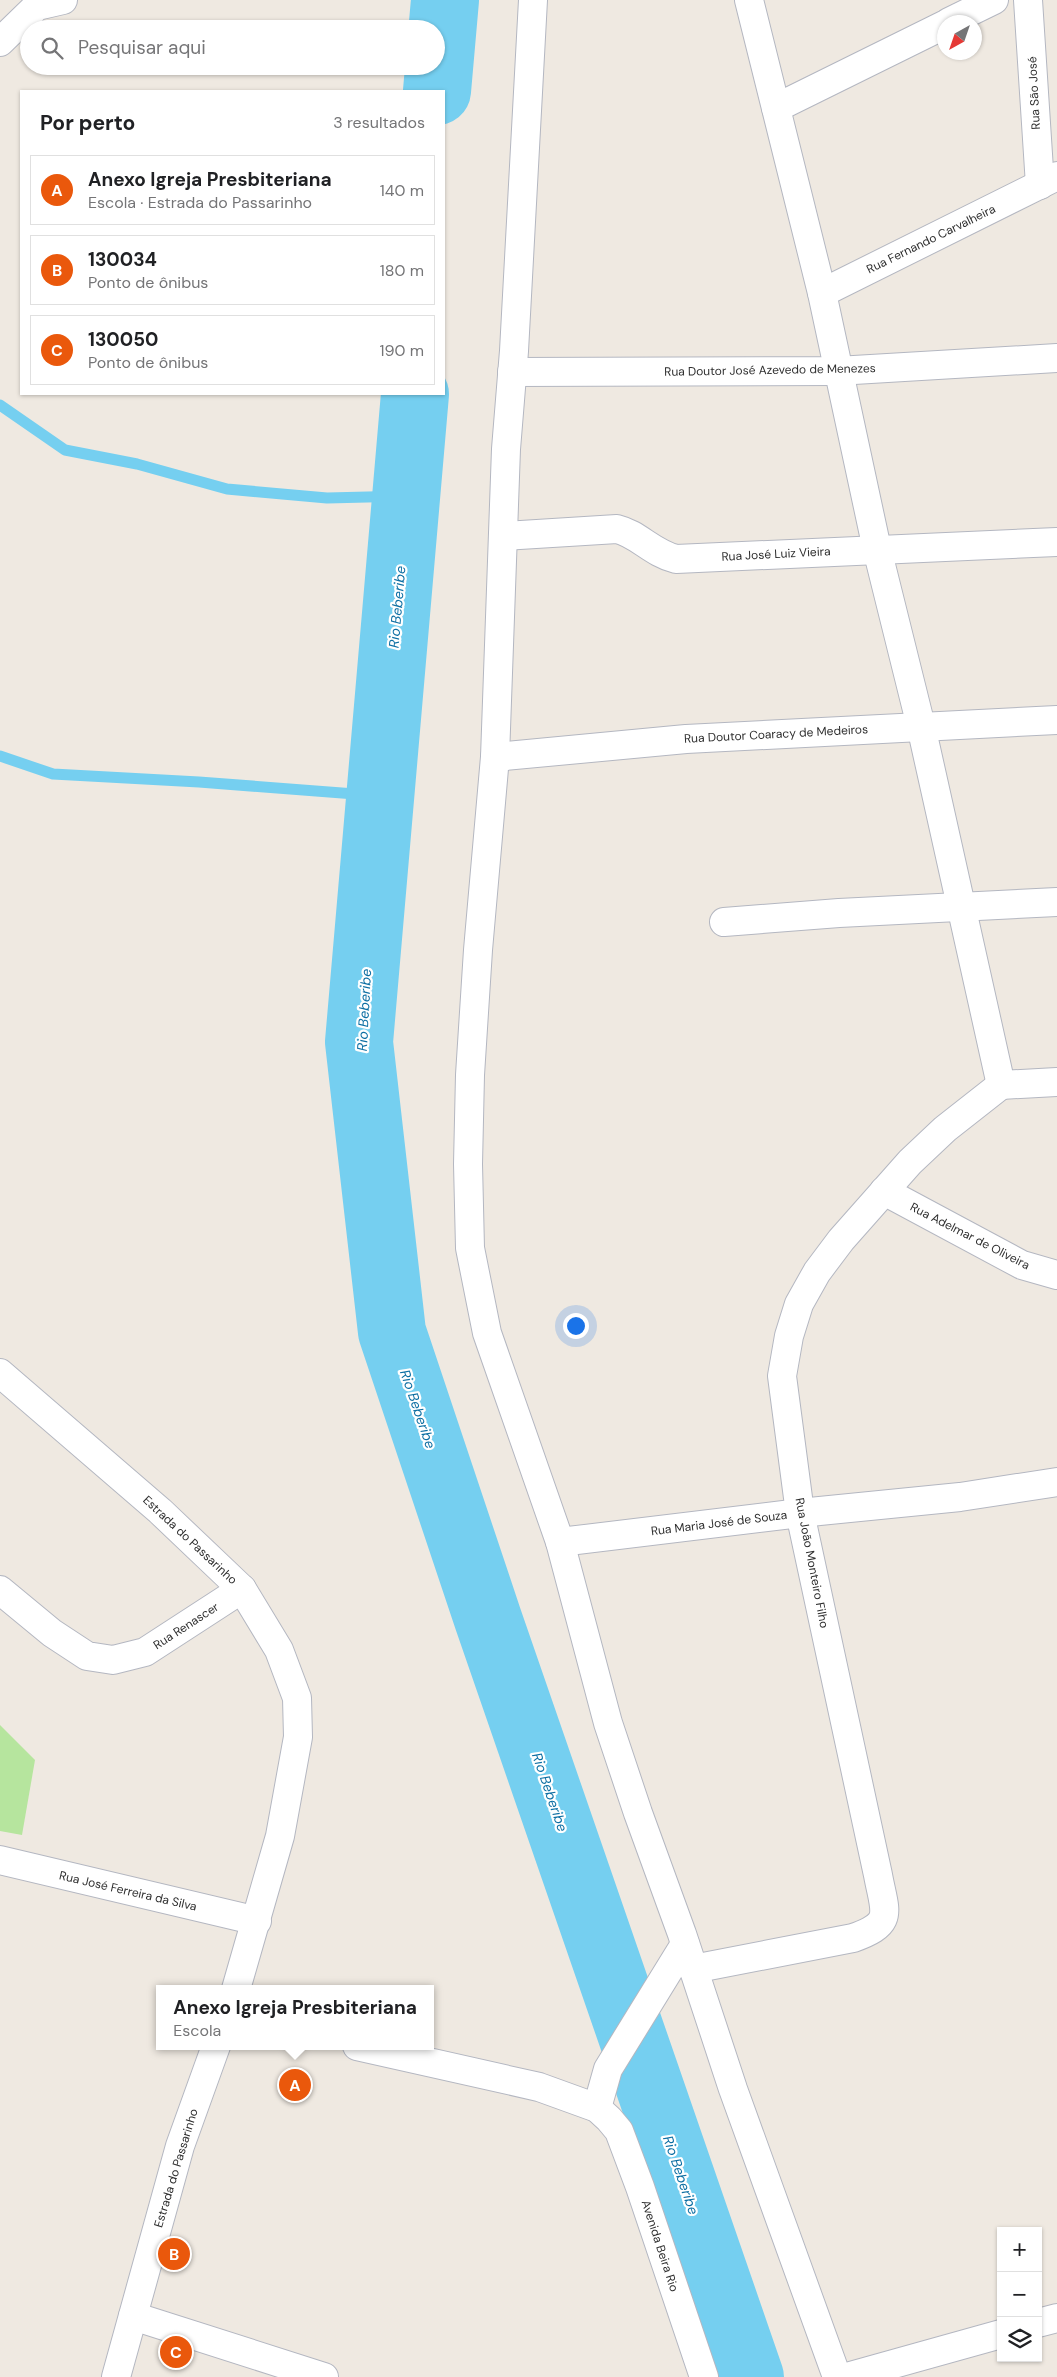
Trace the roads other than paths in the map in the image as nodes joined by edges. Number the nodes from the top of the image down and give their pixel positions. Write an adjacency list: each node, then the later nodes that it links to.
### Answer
1 (63, 0): 7 (street)
2 (533, 0): 16 (street)
3 (749, 0): 11 (street)
4 (994, 0): 6 (street)
5 (1028, 0): 12 (street, Rua São José)
6 (964, 15)
7 (23, 20)
8 (20, 23): 10 (street)
9 (937, 28): 11 (street)
10 (0, 42)
11 (776, 108): 13 (street)
12 (1048, 181): 13 (street, Rua Fernando Carvalheira)
13 (822, 293): 15 (street)
14 (1057, 358): 15 (street, Rua Doutor José Azevedo de Menezes)
15 (837, 371): 16 (street, Rua Doutor José Azevedo de Menezes); 19 (street)
16 (512, 372): 17 (street)
17 (503, 536): 19 (street, Rua José Luiz Vieira); 22 (street)
18 (1057, 542): 19 (street, Rua José Luiz Vieira)
19 (877, 548): 21 (street)
20 (1057, 720): 21 (street, Rua Doutor Coaracy de Medeiros)
21 (921, 726): 22 (street, Rua Doutor Coaracy de Medeiros); 24 (street)
22 (495, 757): 33 (street)
23 (1057, 902): 24 (street)
24 (962, 908): 25 (street); 27 (street)
25 (724, 922)
26 (1057, 1082): 27 (street)
27 (1001, 1084): 28 (street, Rua João Monteiro Filho)
28 (884, 1192): 29 (street, Rua Adelmar de Oliveira); 32 (street, Rua João Monteiro Filho)
29 (1057, 1275)
30 (0, 1373): 34 (street, Estrada do Passarinho)
31 (1057, 1482): 32 (street, Rua Maria José de Souza)
32 (800, 1512): 33 (street, Rua Maria José de Souza); 38 (street, Rua João Monteiro Filho)
33 (560, 1542): 38 (street)
34 (242, 1588): 35 (street, Rua Renascer); 37 (street, Estrada do Passarinho)
35 (0, 1590)
36 (0, 1860): 37 (street, Rua José Ferreira da Silva)
37 (257, 1921): 39 (street, Estrada do Passarinho)
38 (689, 1957): 42 (street); 50 (street)
39 (237, 1985)
40 (215, 2050): 43 (street, Estrada do Passarinho)
41 (374, 2050): 42 (street)
42 (603, 2113): 49 (street, Avenida Beira Rio)
43 (133, 2316): 47 (street, Estrada do Passarinho); 48 (street)
44 (1057, 2318): 45 (street)
45 (1042, 2322)
46 (997, 2335): 51 (street)
47 (116, 2377)
48 (324, 2377)
49 (704, 2377)
50 (837, 2377)
51 (847, 2377)

